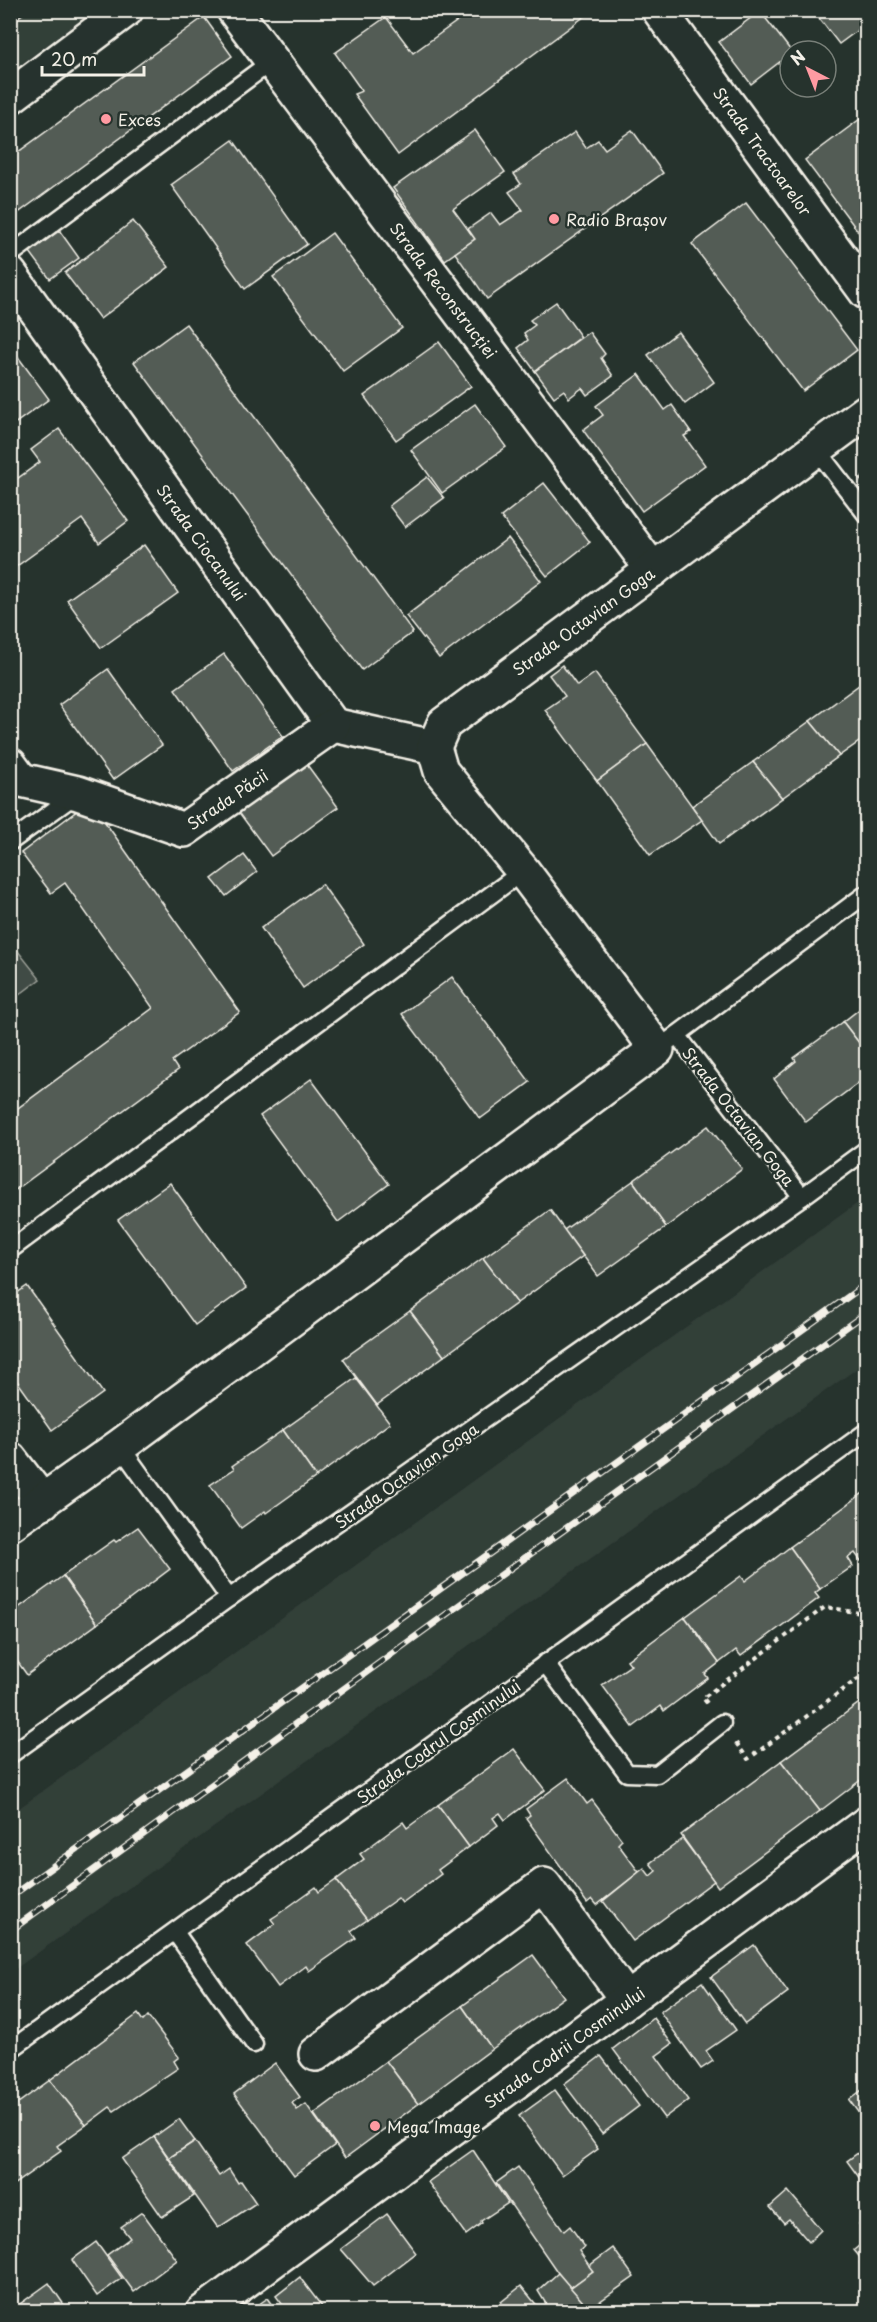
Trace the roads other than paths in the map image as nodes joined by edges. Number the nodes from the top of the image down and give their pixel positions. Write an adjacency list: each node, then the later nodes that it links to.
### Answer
1 (126, 10): 5 (street)
2 (234, 10): 4 (street, Strada Reconstrucției)
3 (659, 10): 8 (street, Strada Tractoarelor)
4 (273, 61): 6 (lane); 12 (street, Strada Reconstrucției)
5 (10, 97)
6 (10, 255)
7 (10, 274): 13 (street, Strada Ciocanului)
8 (867, 292)
9 (867, 412): 10 (street, Strada Octavian Goga)
10 (816, 449): 11 (lane); 12 (street, Strada Octavian Goga)
11 (867, 514)
12 (653, 570): 14 (street, Strada Octavian Goga)
13 (333, 725): 14 (street); 16 (street, Strada Păcii)
14 (434, 747): 18 (street, Strada Octavian Goga)
15 (10, 765): 16 (street, Strada Păcii)
16 (78, 793): 17 (lane)
17 (10, 842)
18 (523, 871): 20 (street, Strada Octavian Goga); 23 (lane)
19 (867, 894): 20 (lane, Strada Octavian Goga)
20 (667, 1042): 22 (lane, Strada Octavian Goga); 25 (street, Strada Octavian Goga)
21 (867, 1150): 22 (lane, Strada Octavian Goga)
22 (802, 1197): 29 (lane, Strada Octavian Goga)
23 (10, 1250)
24 (867, 1432): 30 (lane, Strada Codrul Cosminului)
25 (120, 1446): 27 (street, Strada Octavian Goga); 29 (lane)
26 (10, 1459): 27 (street)
27 (43, 1502): 28 (street, Strada Octavian Goga)
28 (10, 1524)
29 (229, 1598): 32 (lane, Strada Octavian Goga)
30 (545, 1664): 31 (lane); 34 (lane, Strada Codrul Cosminului)
31 (722, 1723)
32 (10, 1755)
33 (867, 1824): 35 (street, Strada Codrii Cosminului)
34 (175, 1932): 36 (lane); 37 (lane, Strada Codrul Cosminului)
35 (627, 2000): 38 (street); 39 (street, Strada Codrii Cosminului)
36 (255, 2044)
37 (10, 2050)
38 (316, 2054)
39 (203, 2312)

